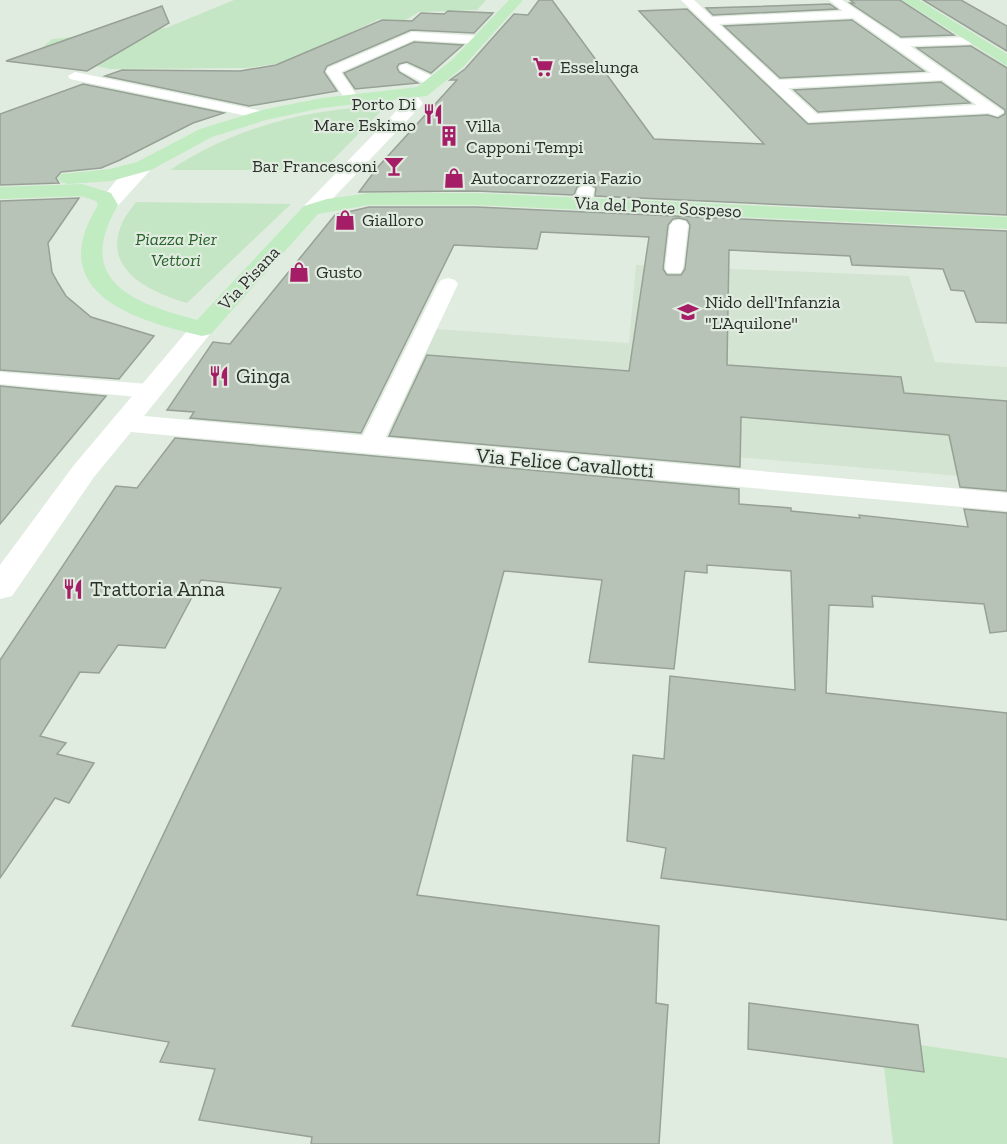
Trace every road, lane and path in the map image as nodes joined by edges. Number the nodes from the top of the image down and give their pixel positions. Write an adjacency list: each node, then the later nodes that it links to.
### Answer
1 (516, 0): 7 (main road)
2 (909, 0): 8 (main road)
3 (832, 1): 5 (lane)
4 (696, 4): 6 (lane)
5 (856, 14): 6 (lane); 9 (lane)
6 (709, 21): 16 (lane)
7 (479, 40): 10 (lane); 19 (main road); 24 (lane)
8 (973, 40): 9 (lane); 12 (main road)
9 (897, 43): 11 (lane)
10 (423, 52)
11 (924, 61): 13 (lane); 18 (lane)
12 (1007, 61)
13 (901, 62)
14 (406, 68): 19 (lane)
15 (784, 68): 16 (lane)
16 (761, 69): 20 (lane)
17 (75, 76): 28 (lane)
18 (945, 76): 20 (lane); 21 (lane)
19 (435, 83): 22 (main road)
20 (776, 84): 26 (lane)
21 (970, 94): 23 (lane); 27 (lane)
22 (406, 95): 24 (main road); 34 (street, Via Pisana)
23 (947, 95)
24 (352, 99): 28 (main road)
25 (820, 101): 26 (lane)
26 (796, 102): 27 (lane)
27 (992, 108): 29 (lane)
28 (262, 115): 30 (main road)
29 (1007, 119)
30 (144, 165): 31 (main road); 33 (street)
31 (0, 183)
32 (0, 193): 33 (main road)
33 (108, 206): 39 (main road)
34 (311, 210): 35 (main road, Via del Ponte Sospeso); 39 (main road, Via Pisana)
35 (679, 217): 36 (main road, Via del Ponte Sospeso); 37 (lane)
36 (1007, 223)
37 (674, 269)
38 (448, 284): 43 (lane)
39 (202, 329): 41 (street, Via Pisana)
40 (0, 378): 41 (lane)
41 (148, 392): 42 (street, Via Pisana)
42 (123, 423): 43 (street, Via Felice Cavallotti); 45 (street, Via Pisana)
43 (370, 445): 44 (street, Via Felice Cavallotti)
44 (1007, 502)
45 (0, 589)

